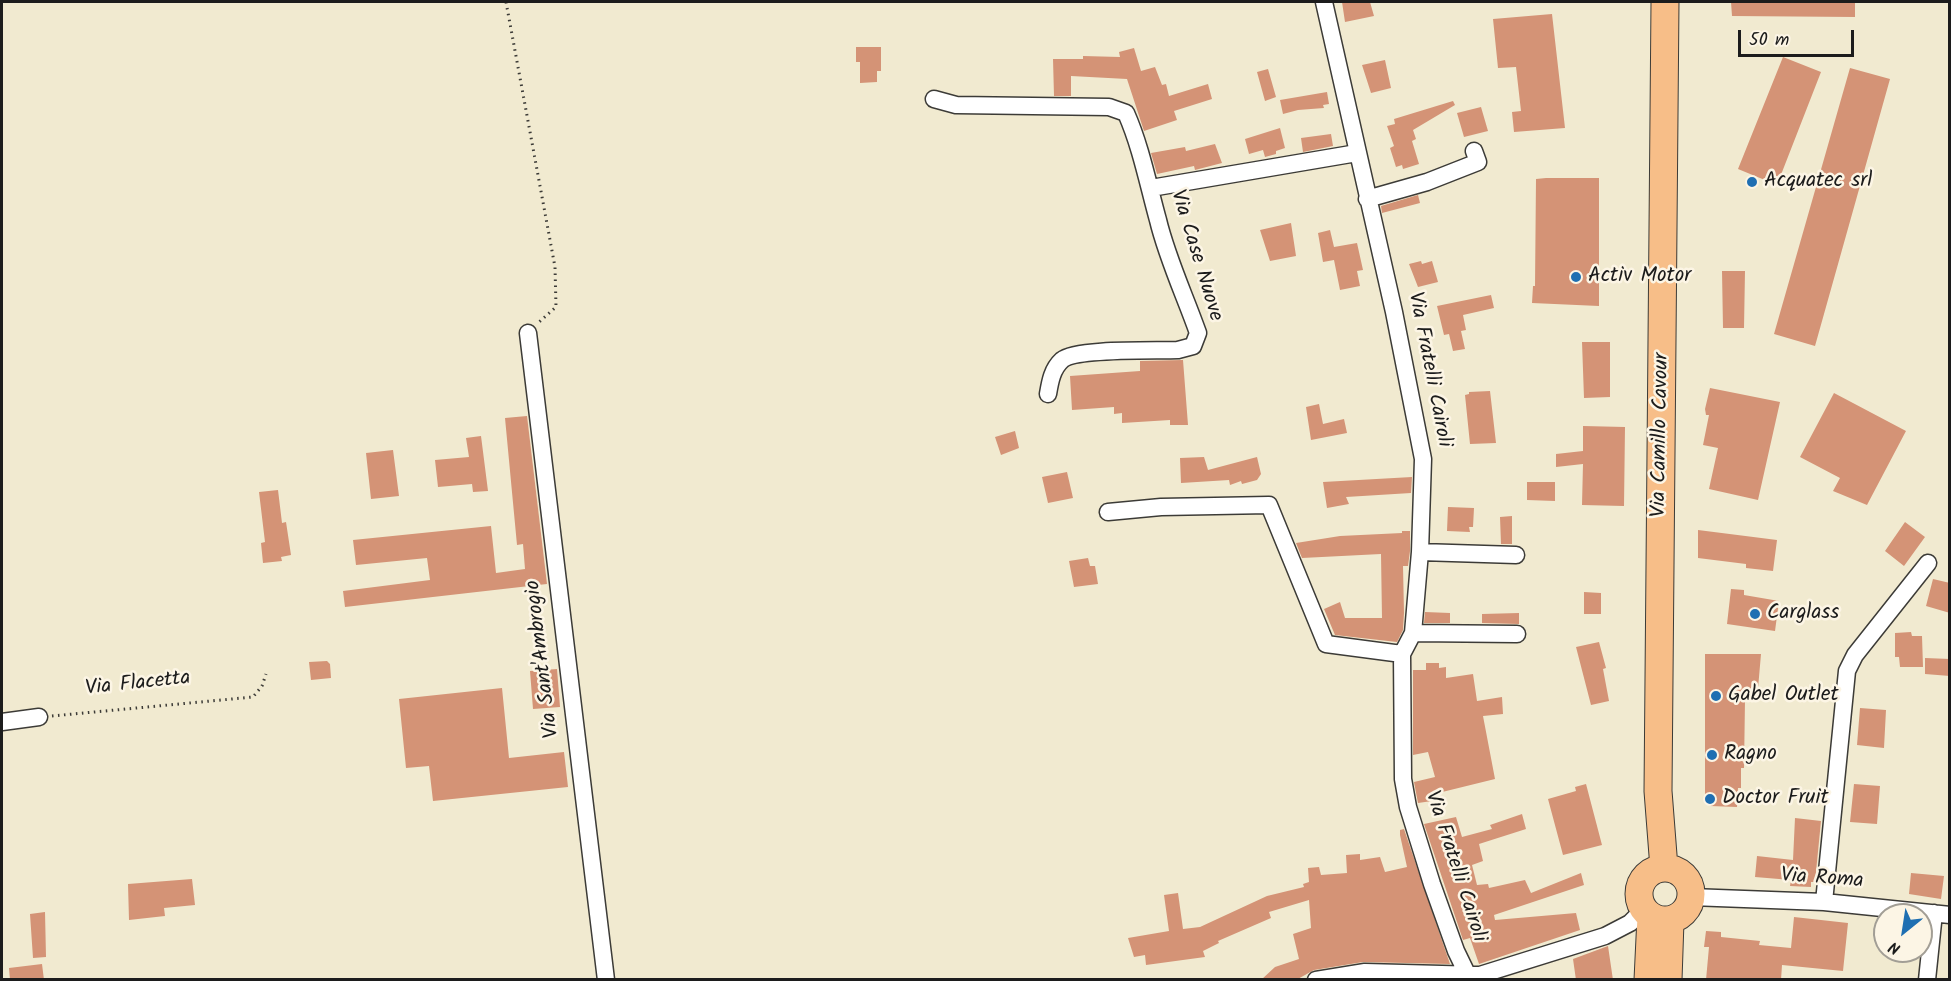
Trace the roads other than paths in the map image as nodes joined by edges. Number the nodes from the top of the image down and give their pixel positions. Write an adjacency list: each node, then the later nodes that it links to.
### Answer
1 (1324, 2): 5 (street, Via Fratelli Cairoli)
2 (1665, 2): 19 (main road, Via Camillo Cavour)
3 (934, 99): 6 (street, Via Case Nuove)
4 (1473, 151): 7 (street)
5 (1357, 153): 6 (street, Via Case Nuove); 7 (street, Via Fratelli Cairoli)
6 (1151, 188): 9 (street, Via Case Nuove)
7 (1367, 199): 11 (street, Via Fratelli Cairoli)
8 (528, 333): 25 (street, Via Sant'Ambrogio)
9 (1048, 394)
10 (1108, 512): 16 (street)
11 (1420, 552): 12 (street); 14 (street, Via Fratelli Cairoli)
12 (1515, 555)
13 (1928, 563): 21 (street)
14 (1413, 633): 15 (street); 16 (street, Via Fratelli Cairoli)
15 (1517, 634)
16 (1402, 654): 24 (street, Via Fratelli Cairoli)
17 (39, 717): 18 (street)
18 (2, 722)
19 (1664, 868): 20 (main road); 23 (main road)
20 (1691, 897): 21 (street, Via Roma); 23 (main road)
21 (1824, 902): 22 (street, Via Roma)
22 (1942, 914): 29 (street)
23 (1655, 916): 24 (street); 27 (main road); 28 (main road)
24 (1470, 978): 26 (street)
25 (606, 980)
26 (1316, 980)
27 (1648, 980)
28 (1668, 980)
29 (1927, 980)

